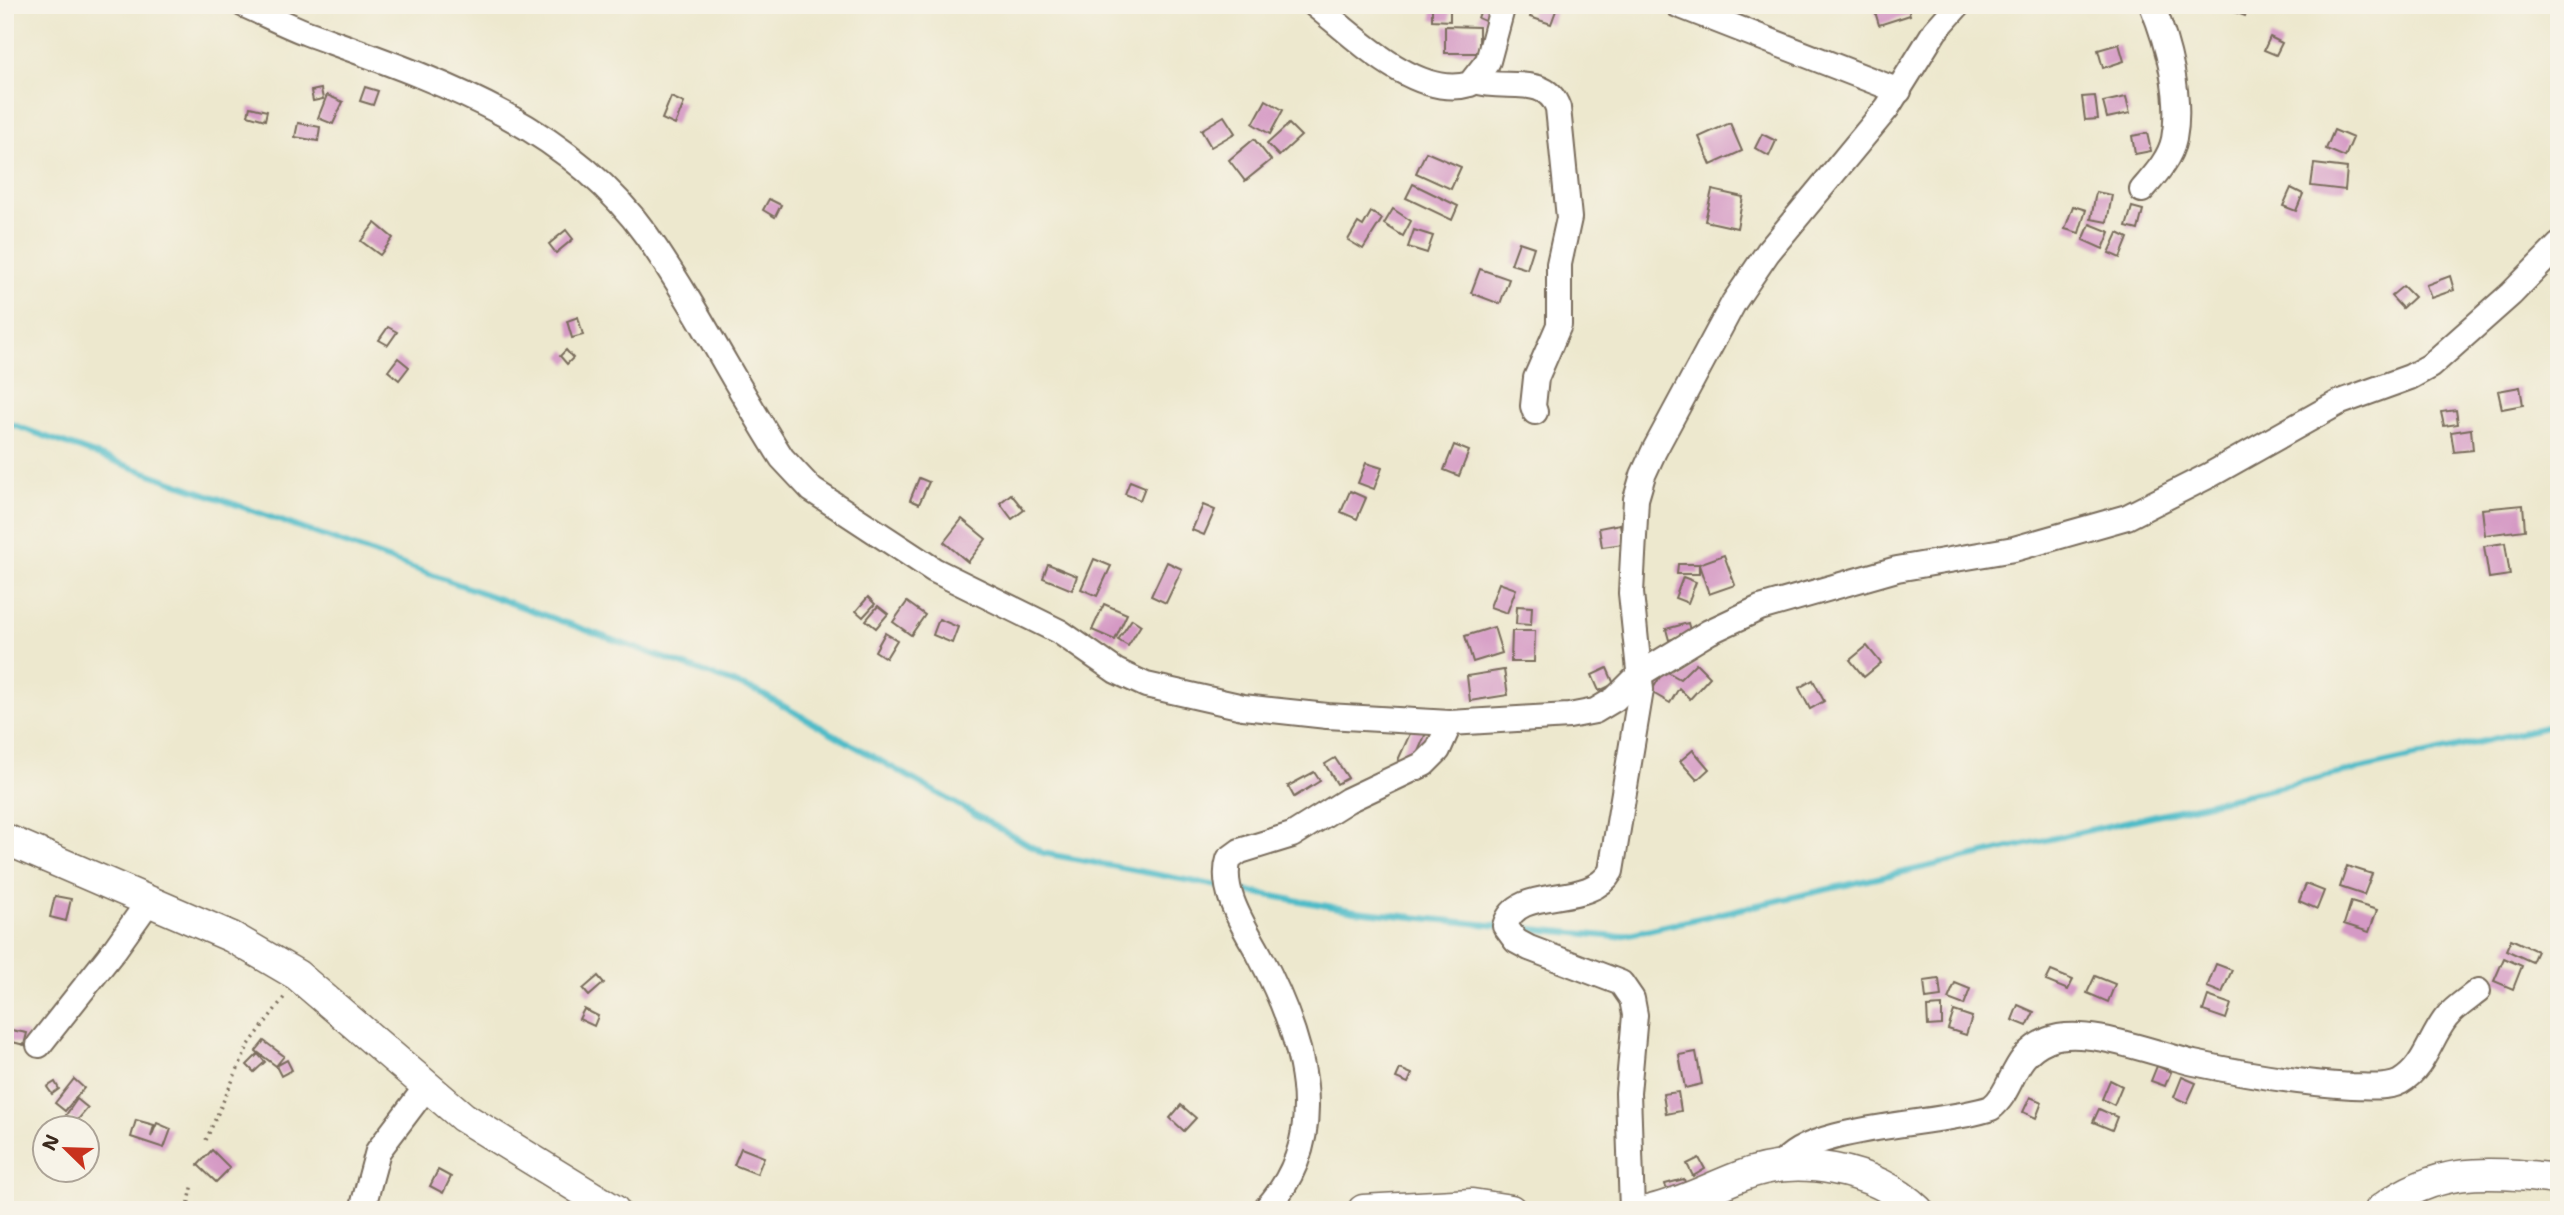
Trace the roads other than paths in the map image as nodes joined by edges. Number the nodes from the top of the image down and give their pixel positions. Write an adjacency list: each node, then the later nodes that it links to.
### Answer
1 (244, 5): 13 (street)
2 (1315, 5): 7 (street)
3 (1503, 5): 7 (street)
4 (1678, 5): 8 (street)
5 (1958, 5): 8 (street)
6 (2152, 5): 9 (street)
7 (1475, 80): 11 (street)
8 (1899, 91): 12 (street)
9 (2141, 190)
10 (2559, 245): 12 (street)
11 (1535, 412)
12 (1640, 674): 13 (street); 26 (street)
13 (1450, 723): 23 (street)
14 (5, 839): 15 (street)
15 (149, 901): 17 (street); 18 (street)
16 (2478, 991): 19 (street)
17 (39, 1045)
18 (427, 1086): 21 (street); 22 (street)
19 (1781, 1166): 27 (street); 28 (street)
20 (2559, 1179): 29 (street)
21 (362, 1210)
22 (614, 1210)
23 (1265, 1210)
24 (1363, 1210): 25 (street)
25 (1511, 1210)
26 (1632, 1210)
27 (1650, 1210)
28 (1918, 1210)
29 (2380, 1210)

